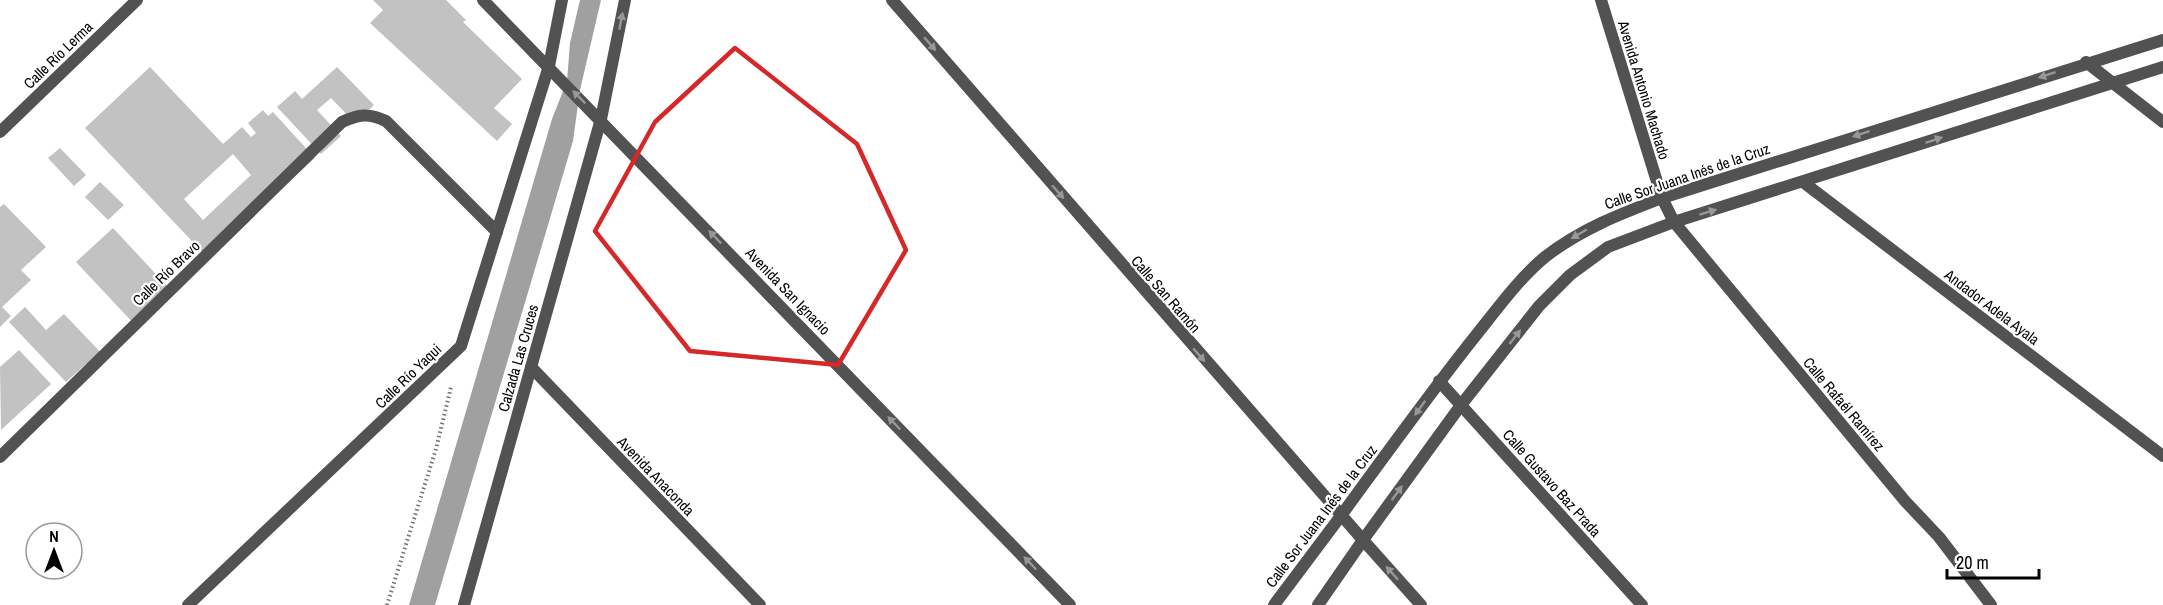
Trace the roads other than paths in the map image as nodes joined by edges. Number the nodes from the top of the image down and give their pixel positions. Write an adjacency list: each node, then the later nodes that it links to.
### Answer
1 (137, 0): 14 (street, Calle Río Lerma)
2 (483, 0): 9 (street, Avenida San Ignacio)
3 (562, 0): 9 (street, Calle Río Yaqui)
4 (625, 0): 12 (street, Calzada Las Cruces, one-way to 4)
5 (892, 0): 24 (street, Calle San Ramón, one-way to 24)
6 (1601, 0): 16 (street, Avenida Antonio Machado)
7 (2163, 40): 8 (street, Calle Sor Juana Inés de la Cruz)
8 (2086, 62): 11 (street); 16 (street, Calle Sor Juana Inés de la Cruz, one-way to 16)
9 (549, 66): 12 (street, Avenida San Ignacio, one-way to 9); 18 (street, Calle Río Yaqui)
10 (2163, 67): 11 (street)
11 (2113, 83): 13 (street); 15 (street, one-way to 11)
12 (601, 119): 19 (street, Calzada Las Cruces); 29 (street, Avenida San Ignacio, one-way to 12)
13 (2163, 122)
14 (0, 132)
15 (1803, 182): 17 (street, one-way to 15); 22 (street, Andador Adela Ayala)
16 (1662, 198): 17 (street, Avenida Antonio Machado); 20 (street, Calle Sor Juana Inés de la Cruz, one-way to 20)
17 (1674, 222): 21 (street, one-way to 17); 34 (street, Calle Rafaél Ramírez)
18 (497, 232): 23 (street, Calle Río Bravo); 26 (street, Calle Río Yaqui)
19 (531, 367): 27 (street, Calzada Las Cruces); 28 (street, Avenida Anaconda)
20 (1439, 381): 21 (street, Calle Gustavo Baz Prada); 24 (street, Calle Sor Juana Inés de la Cruz, one-way to 24)
21 (1461, 405): 25 (street, one-way to 21); 33 (street, Calle Gustavo Baz Prada)
22 (2163, 456)
23 (0, 457)
24 (1340, 518): 25 (street, Calle San Ramón); 30 (street, Calle Sor Juana Inés de la Cruz)
25 (1363, 540): 31 (street); 32 (street, Calle San Ramón, one-way to 25)
26 (188, 605)
27 (464, 605)
28 (760, 605)
29 (1071, 605)
30 (1274, 605)
31 (1318, 605)
32 (1421, 605)
33 (1642, 605)
34 (1991, 605)

